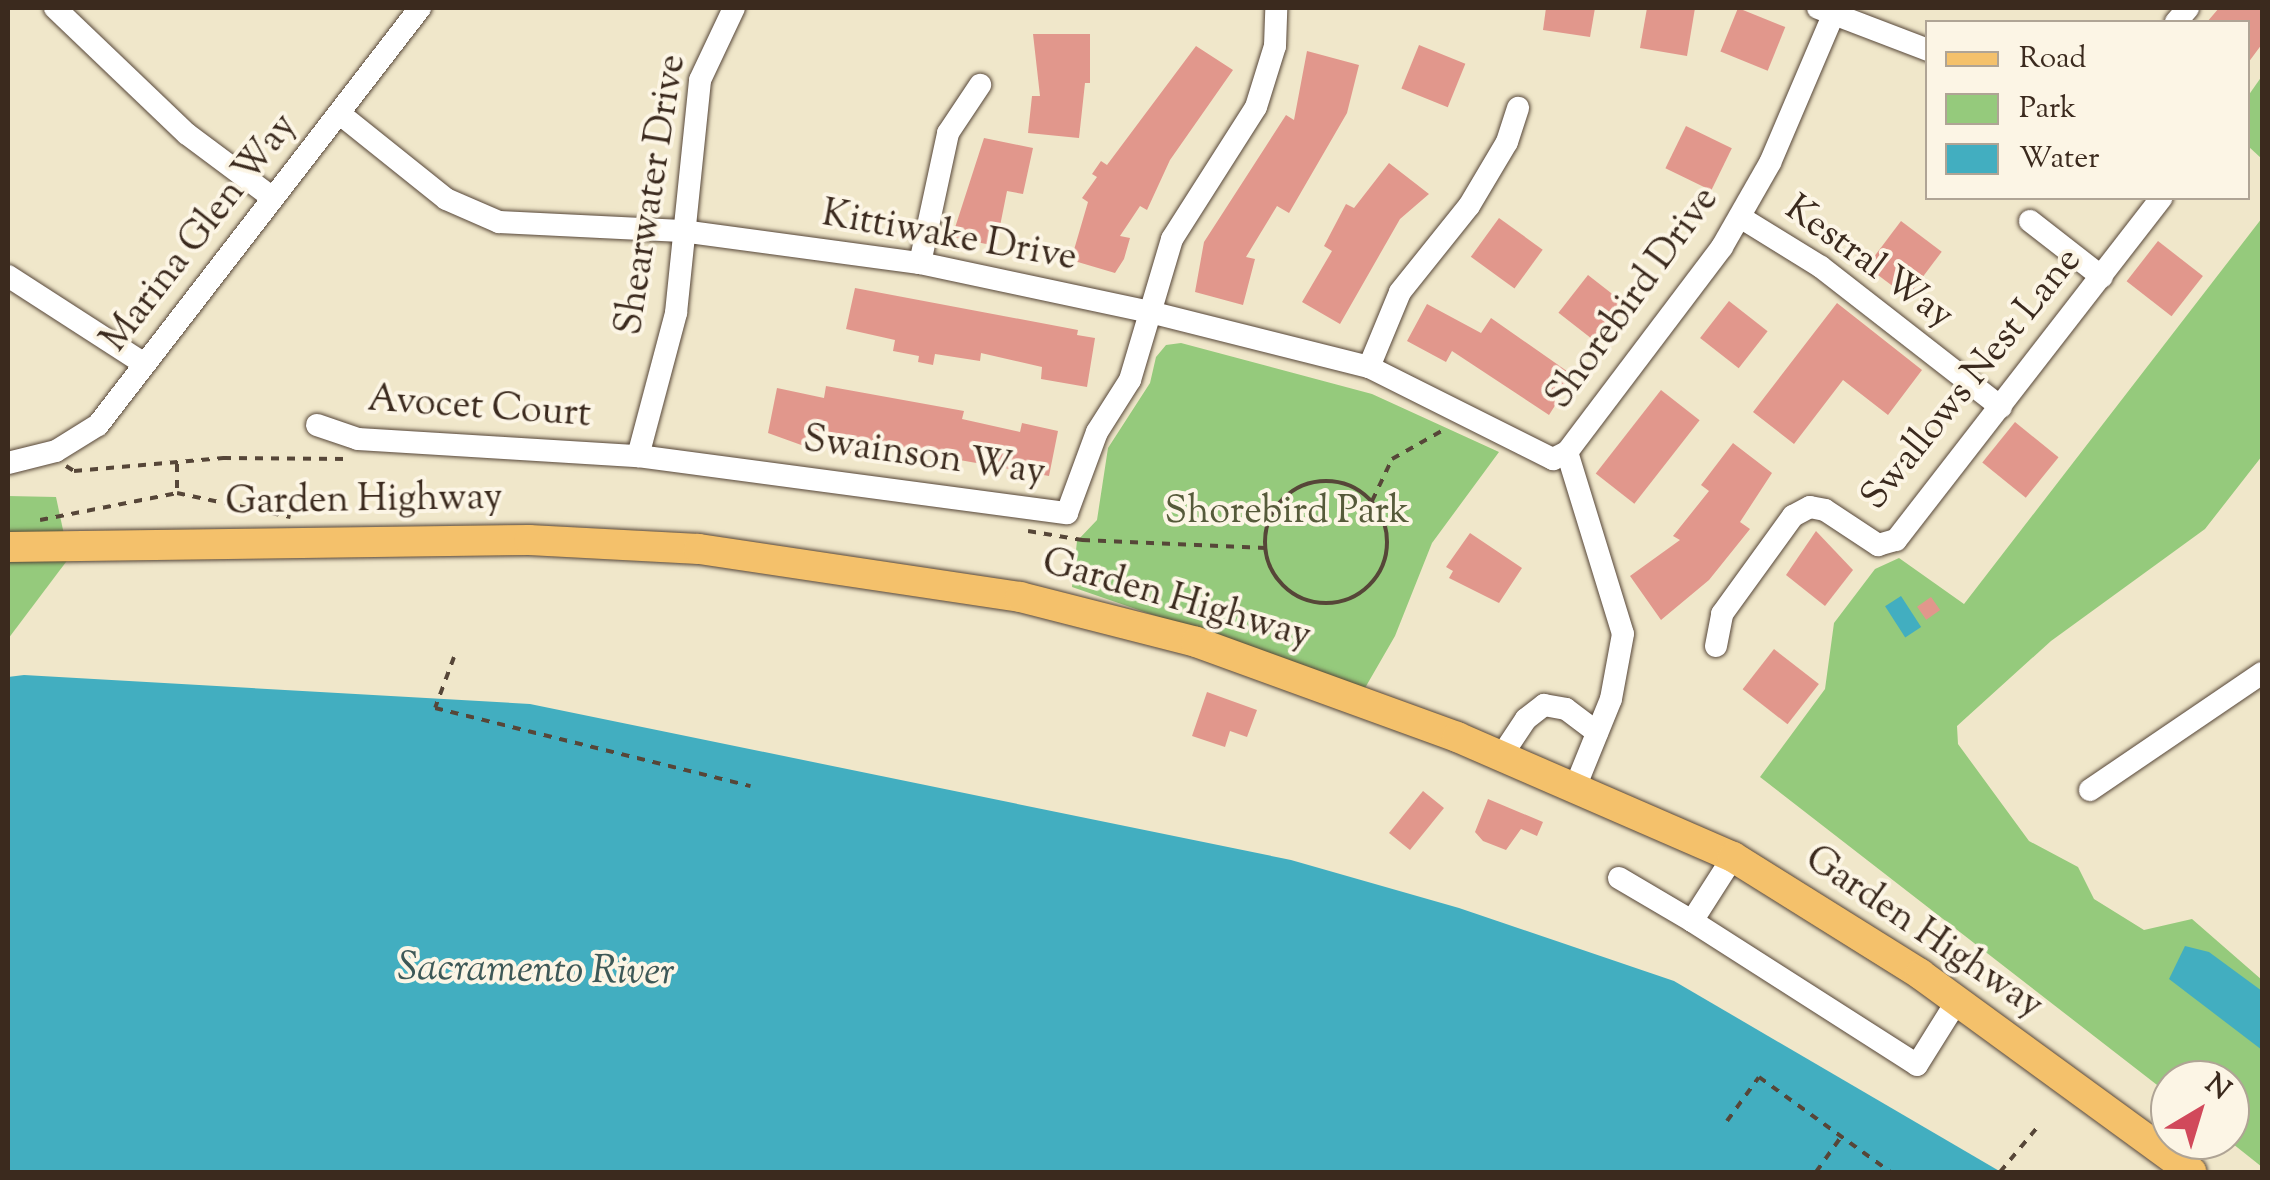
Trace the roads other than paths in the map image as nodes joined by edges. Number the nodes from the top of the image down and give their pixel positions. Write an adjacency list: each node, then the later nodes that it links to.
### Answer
1 (55, 8): 10 (street)
2 (734, 8): 14 (street, Shearwater Drive)
3 (1276, 8): 18 (street, Swainson Way)
4 (416, 9): 9 (street, Marina Glen Way)
5 (1829, 9): 6 (street); 12 (street, Shorebird Drive)
6 (1925, 49)
7 (980, 85): 15 (street)
8 (1518, 108): 20 (street)
9 (340, 114): 10 (street, Marina Glen Way); 14 (street, Kittiwake Drive)
10 (273, 198): 19 (street, Marina Glen Way)
11 (2160, 200): 17 (street, Swallows Nest Lane)
12 (1740, 217): 21 (street, Kestral Way); 23 (street, Shorebird Drive)
13 (2030, 221): 17 (street)
14 (682, 231): 15 (street, Kittiwake Drive); 24 (street, Shearwater Drive)
15 (920, 263): 18 (street, Kittiwake Drive)
16 (8, 276): 19 (street)
17 (2102, 277): 21 (street, Swallows Nest Lane)
18 (1150, 312): 20 (street, Kittiwake Drive); 24 (street, Swainson Way)
19 (143, 364): 25 (street, Marina Glen Way)
20 (1369, 367): 23 (street, Kittiwake Drive)
21 (2001, 406): 27 (street, Swallows Nest Lane)
22 (316, 426): 24 (street, Avocet Court)
23 (1560, 455): 29 (street)
24 (638, 456)
25 (8, 464)
26 (8, 547): 30 (main road, Garden Highway)
27 (1716, 646)
28 (2262, 673): 32 (street)
29 (1597, 732): 30 (street); 31 (street)
30 (1502, 755): 31 (main road, Garden Highway)
31 (1576, 785): 33 (main road, Garden Highway)
32 (2090, 790)
33 (1733, 857): 35 (street); 36 (main road, Garden Highway)
34 (1620, 878): 35 (street)
35 (1692, 921): 36 (street)
36 (1957, 1001): 37 (main road, Garden Highway)
37 (2192, 1172)

